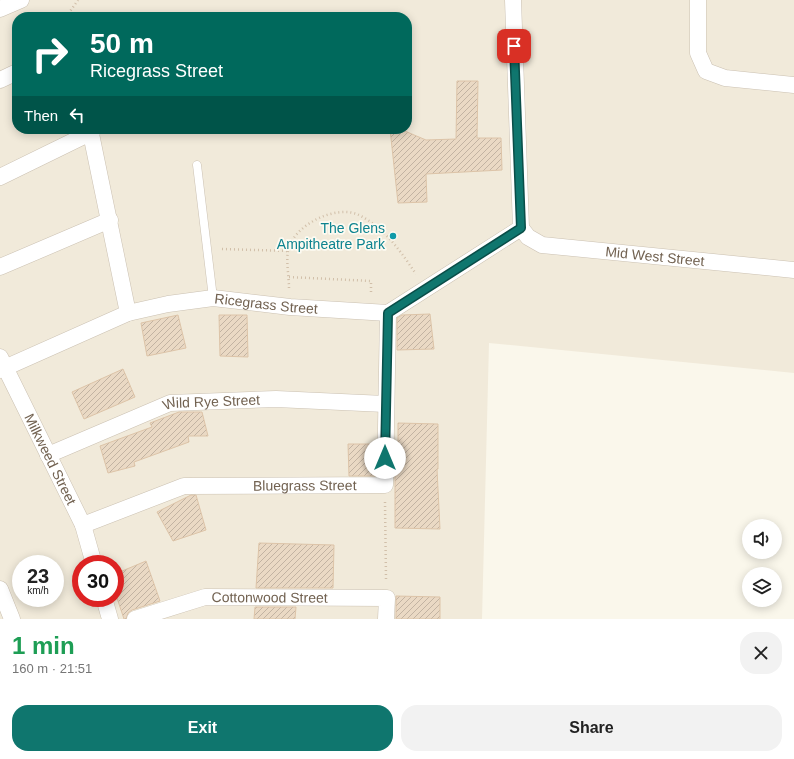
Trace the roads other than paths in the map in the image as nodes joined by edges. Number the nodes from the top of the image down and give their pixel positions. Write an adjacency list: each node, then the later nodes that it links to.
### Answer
1 (21, 0): 4 (street)
2 (513, 0): 13 (street)
3 (698, 0): 7 (street)
4 (0, 9)
5 (12, 74): 6 (street)
6 (0, 80)
7 (794, 85)
8 (83, 134): 11 (street)
9 (92, 134): 12 (street)
10 (197, 165): 16 (lane)
11 (0, 177)
12 (110, 220): 14 (street); 17 (street)
13 (521, 228): 15 (street, Mid West Street); 18 (street)
14 (0, 267)
15 (794, 270)
16 (213, 298): 17 (street, Ricegrass Street); 18 (street, Ricegrass Street)
17 (128, 313): 19 (street, Ricegrass Street)
18 (388, 313): 20 (street)
19 (2, 365): 21 (street, Milkweed Street)
20 (385, 404): 21 (street, Wild Rye Street); 22 (street, Bluegrass Street)
21 (48, 455): 22 (street, Milkweed Street)
22 (82, 525): 23 (street, Milkweed Street)
23 (91, 555)
24 (0, 589): 26 (street)
25 (107, 607): 27 (street)
26 (12, 619)
27 (110, 619)
28 (135, 619): 29 (street, Cottonwood Street)
29 (386, 619)

